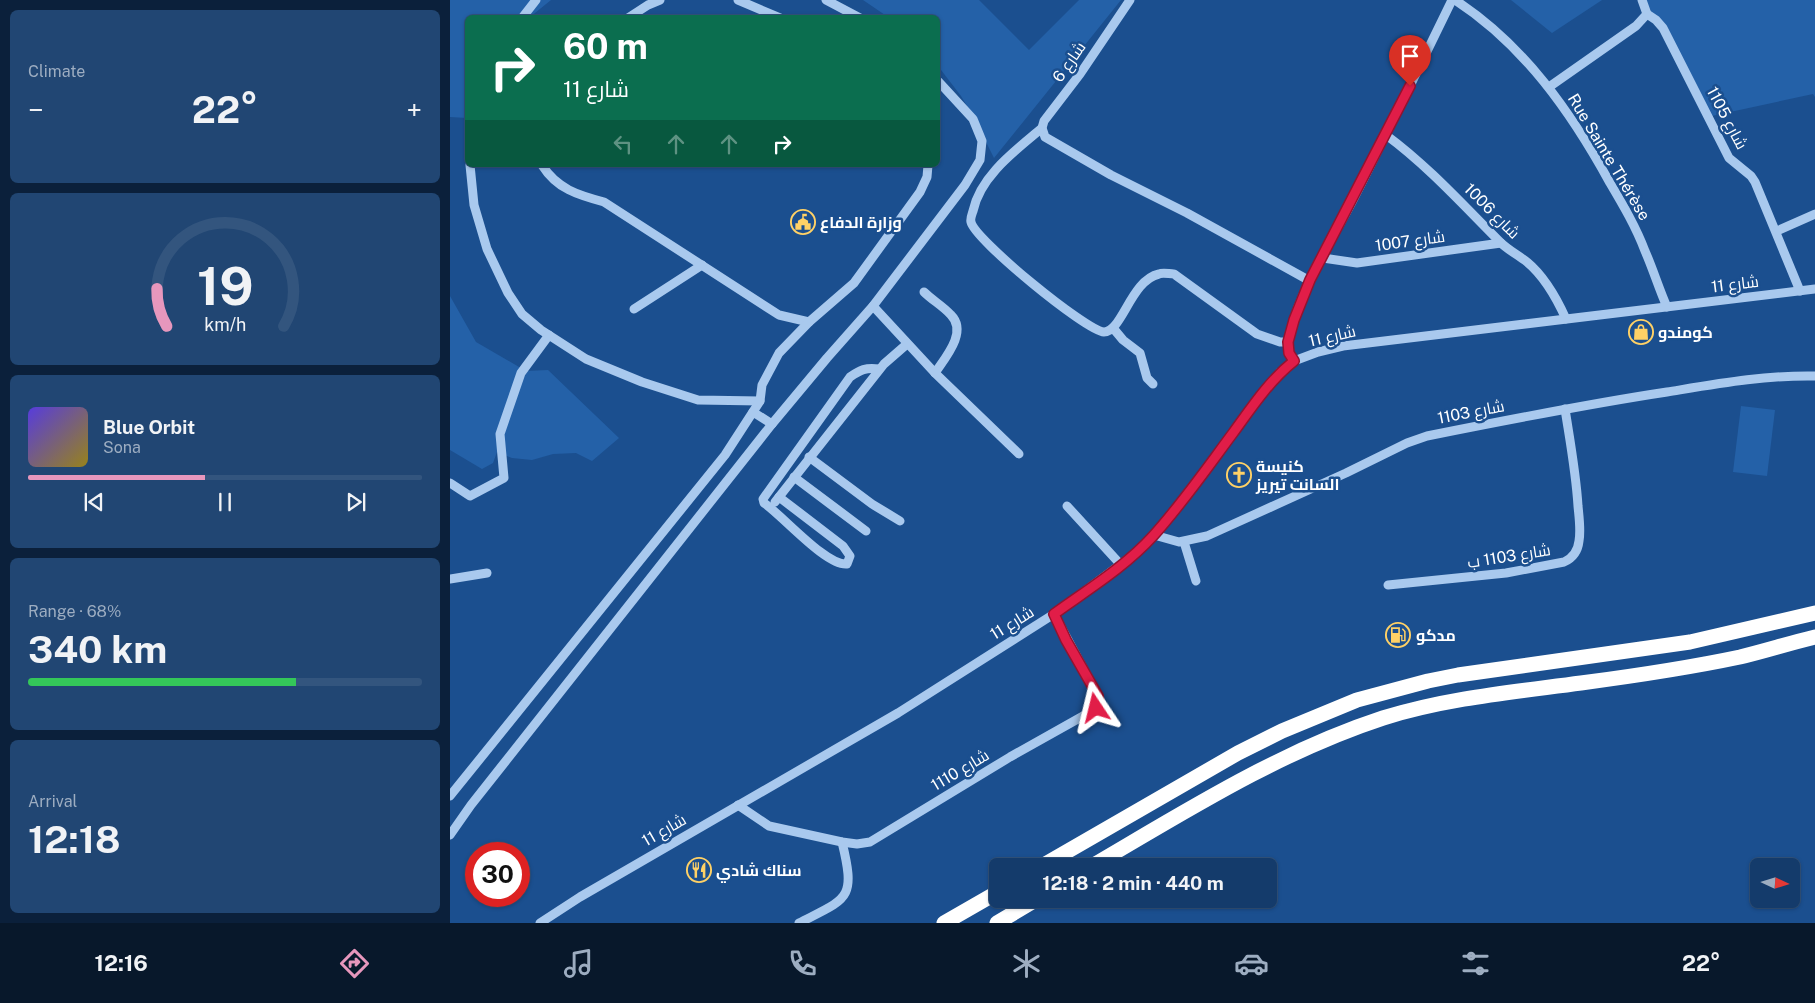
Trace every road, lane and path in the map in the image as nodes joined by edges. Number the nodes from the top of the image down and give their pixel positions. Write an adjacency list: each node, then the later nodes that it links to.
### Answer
1 (536, 0): 9 (street)
2 (660, 0): 10 (street)
3 (738, 0): 11 (street)
4 (826, 0): 12 (street)
5 (1130, 0): 15 (street, شارع 6)
6 (1453, 0): 14 (street, Rue Sainte Thérèse); 16 (street)
7 (1642, 0): 8 (street)
8 (1647, 14): 14 (street); 21 (street, شارع 1105)
9 (524, 15)
10 (632, 15)
11 (773, 15)
12 (854, 15)
13 (940, 84): 29 (street)
14 (1549, 87): 30 (street, Rue Sainte Thérèse)
15 (1042, 128): 25 (street); 34 (street, شارع 6)
16 (1386, 135): 22 (street, شارع 1006); 23 (street)
17 (470, 167): 35 (street)
18 (543, 167): 24 (street)
19 (928, 167): 33 (street)
20 (1815, 214): 21 (street)
21 (1776, 232): 27 (street, شارع 1105)
22 (1501, 243): 23 (street, شارع 1007); 32 (street, شارع 1006)
23 (1323, 258): 25 (street)
24 (702, 264): 31 (street); 33 (street)
25 (1310, 280): 36 (street)
26 (1815, 290): 27 (street, شارع 11)
27 (1800, 291): 30 (street, شارع 11)
28 (924, 292): 40 (street)
29 (873, 306): 37 (street); 47 (street)
30 (1667, 307): 32 (street, شارع 11)
31 (634, 309)
32 (1566, 319): 38 (street, شارع 11)
33 (809, 322): 43 (street)
34 (1113, 328): 36 (street); 42 (street)
35 (548, 335): 43 (street); 52 (street)
36 (1288, 342): 38 (street)
37 (907, 344): 39 (street); 40 (street)
38 (1294, 361): 58 (street, شارع 11)
39 (879, 369): 46 (street); 48 (street)
40 (935, 373): 49 (street)
41 (1815, 376): 44 (street, شارع 1103)
42 (1153, 384)
43 (760, 401): 45 (street)
44 (1565, 409): 59 (street, شارع 1103); 64 (street, شارع 1103 ب)
45 (753, 412): 47 (street); 68 (street)
46 (820, 418): 48 (street); 55 (street)
47 (772, 424): 70 (street)
48 (833, 427): 50 (street)
49 (1019, 454)
50 (810, 457): 51 (street); 56 (street)
51 (794, 477): 53 (street); 57 (street)
52 (450, 483)
53 (779, 497): 55 (street); 55 (street)
54 (1066, 506): 60 (street)
55 (771, 508)
56 (900, 521)
57 (866, 531)
58 (1154, 535): 59 (street, شارع 1103); 60 (street, شارع 11)
59 (1184, 542): 63 (street)
60 (1121, 565): 66 (street, شارع 11)
61 (487, 573): 62 (street)
62 (450, 579)
63 (1196, 581)
64 (1388, 585)
65 (1815, 613): 72 (highway)
66 (1054, 614): 69 (street, شارع 11); 71 (street, شارع 1110)
67 (1815, 637): 73 (highway)
68 (450, 796)
69 (738, 805): 71 (street, شارع 1110); 76 (street, شارع 11)
70 (450, 835)
71 (842, 842): 77 (street)
72 (1056, 858)
73 (1106, 858)
74 (989, 897): 78 (highway)
75 (1022, 908): 79 (highway)
76 (540, 923)
77 (799, 923)
78 (944, 923)
79 (997, 923)

